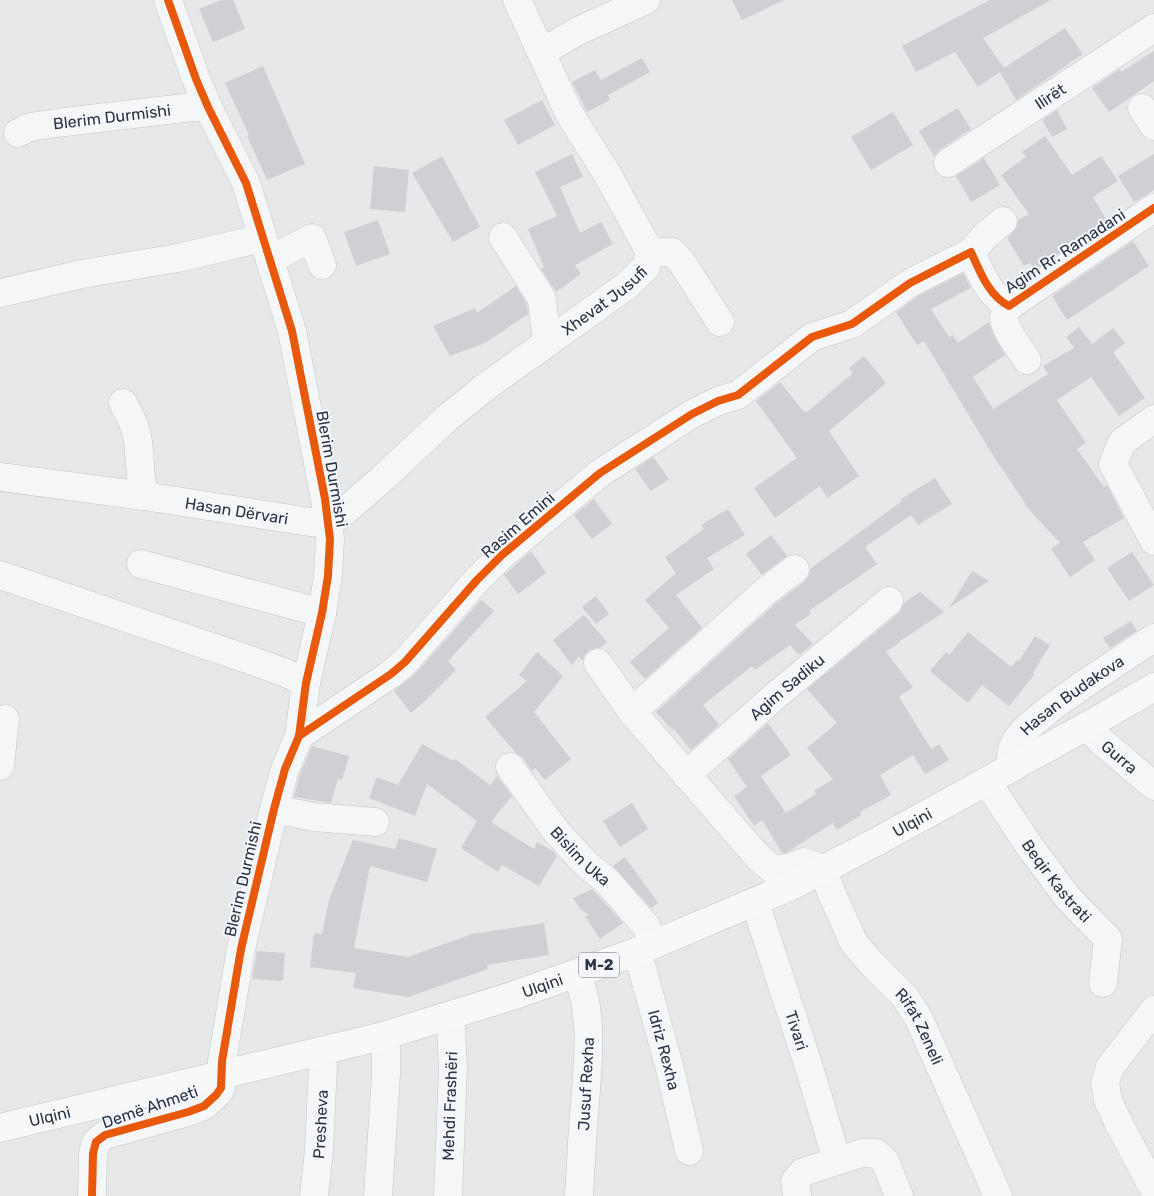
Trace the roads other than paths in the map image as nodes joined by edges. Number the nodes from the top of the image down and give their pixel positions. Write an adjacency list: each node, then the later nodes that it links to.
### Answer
1 (168, 0): 6 (street, Blerim Durmishi)
2 (517, 0): 5 (street, Xhevat Jusufi)
3 (646, 0): 5 (street)
4 (1154, 28): 8 (street, Ilirët)
5 (542, 52): 13 (street, Xhevat Jusufi)
6 (208, 107): 7 (street, Blerim Durmishi); 12 (street, Blerim Durmishi)
7 (18, 133)
8 (948, 163)
9 (1154, 208): 17 (street, Agim Rr. Ramadani)
10 (1003, 221): 14 (street)
11 (503, 236): 19 (street)
12 (267, 249): 15 (street); 16 (street); 25 (street, Blerim Durmishi)
13 (650, 252): 18 (street); 19 (street, Xhevat Jusufi)
14 (971, 252): 17 (street, Agim Rr. Ramadani); 40 (street, Rasim Emini)
15 (322, 265)
16 (0, 293)
17 (1009, 306): 20 (street, Agim Rr. Ramadani)
18 (720, 322)
19 (547, 343): 25 (street, Xhevat Jusufi)
20 (1027, 360)
21 (123, 403): 24 (street)
22 (1154, 420): 26 (street)
23 (0, 477): 24 (street, Hasan Dërvari)
24 (144, 496): 25 (street, Hasan Dërvari)
25 (328, 522): 31 (street, Blerim Durmishi)
26 (1154, 541)
27 (141, 564): 31 (street)
28 (795, 570): 37 (street)
29 (0, 575): 36 (street)
30 (889, 601): 44 (street, Agim Sadiku)
31 (322, 613): 36 (street, Blerim Durmishi)
32 (1154, 638): 43 (street, Hasan Budakova)
33 (598, 663): 37 (street)
34 (218, 666): 36 (street)
35 (1154, 687): 39 (main road, Ulqini / M-2)
36 (305, 689): 40 (street, Blerim Durmishi)
37 (632, 712): 44 (street)
38 (5, 719): 41 (street)
39 (1087, 726): 43 (main road, Ulqini / M-2); 46 (street, Gurra)
40 (299, 736): 47 (street, Blerim Durmishi)
41 (0, 766)
42 (510, 767): 51 (street, Bislim Uka)
43 (1014, 767): 45 (main road, Ulqini / M-2)
44 (686, 774): 49 (street)
45 (987, 782): 49 (main road, Ulqini / M-2); 53 (street, Beqir Kastrati)
46 (1154, 786)
47 (274, 809): 48 (street, Blerim Durmishi); 58 (street, Blerim Durmishi)
48 (375, 822)
49 (823, 869): 50 (main road, Ulqini / M-2); 70 (street, Rifat Zeneli)
50 (755, 902): 51 (main road, Ulqini / M-2); 61 (street, Tivari)
51 (645, 947): 52 (main road, Ulqini / M-2); 60 (street, Idriz Rexha)
52 (576, 974): 55 (main road, Ulqini / M-2); 67 (street, Jusuf Rexha)
53 (1103, 983)
54 (1153, 1015): 62 (street)
55 (448, 1017): 56 (main road, Ulqini / M-2); 66 (street, Mehdi Frashëri)
56 (383, 1036): 57 (main road, Ulqini / M-2); 65 (street)
57 (321, 1052): 58 (main road, Ulqini / M-2); 64 (street, Presheva)
58 (222, 1076): 59 (main road, Ulqini / M-2); 63 (street, Demë Ahmeti)
59 (0, 1128)
60 (689, 1151)
61 (837, 1160): 68 (street); 69 (street)
62 (1154, 1189)
63 (92, 1196)
64 (314, 1196)
65 (378, 1196)
66 (448, 1196)
67 (579, 1196)
68 (797, 1196)
69 (899, 1196)
70 (998, 1196)

